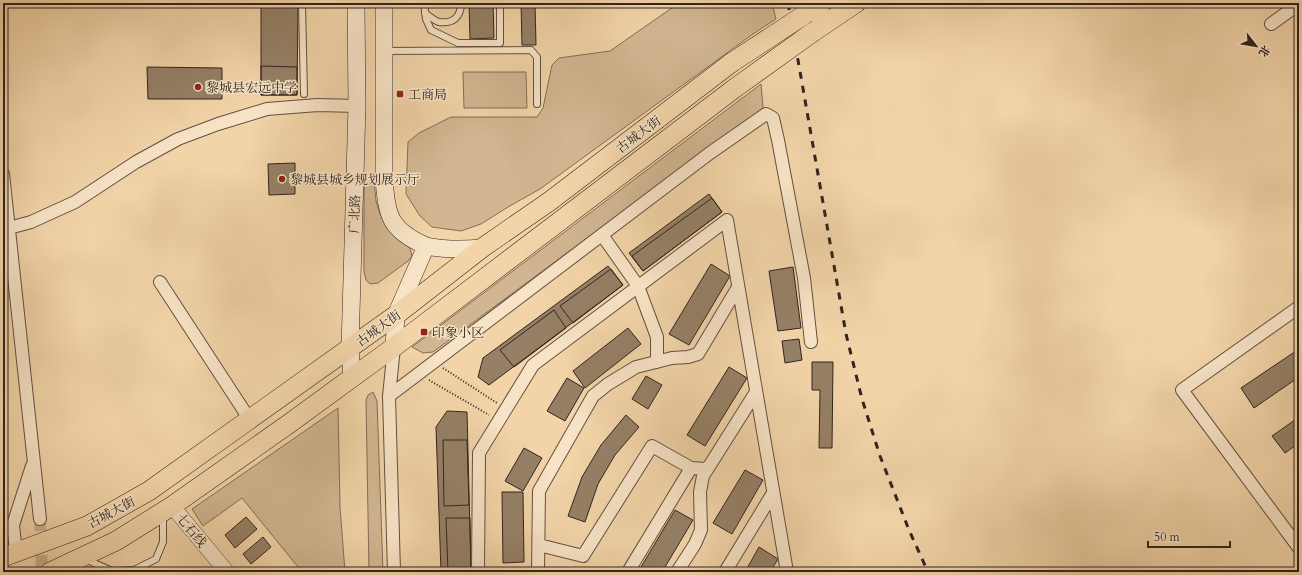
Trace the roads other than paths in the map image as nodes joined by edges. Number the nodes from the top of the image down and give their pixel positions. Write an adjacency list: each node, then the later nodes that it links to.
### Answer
1 (302, 3): 13 (lane)
2 (356, 3): 15 (main road, 广北路)
3 (384, 3): 12 (main road)
4 (424, 3): 10 (lane)
5 (461, 3): 10 (lane)
6 (500, 3): 10 (lane)
7 (856, 3): 27 (main road, 古城大街, bridge)
8 (1299, 4): 11 (street)
9 (814, 8): 20 (main road, 古城大街, bridge)
10 (425, 13)
11 (1271, 24)
12 (385, 51): 14 (lane); 19 (main road)
13 (304, 94)
14 (537, 104)
15 (357, 106): 17 (street); 28 (main road, 广北路)
16 (3, 174): 17 (street)
17 (9, 228): 34 (street)
18 (602, 235): 22 (street); 26 (street); 32 (street)
19 (426, 246): 20 (main road); 25 (main road)
20 (482, 248): 25 (main road, 古城大街)
21 (160, 282): 33 (street)
22 (638, 286): 23 (street); 29 (street); 48 (street)
23 (738, 288): 29 (street); 31 (street)
24 (1299, 307): 41 (street)
25 (396, 315): 27 (main road); 28 (main road, 古城大街)
26 (811, 342)
27 (394, 347): 30 (main road, 古城大街); 32 (street)
28 (350, 348): 30 (main road, 广北路); 33 (main road, 古城大街)
29 (657, 362): 40 (street)
30 (352, 378): 38 (main road, 古城大街)
31 (756, 392): 36 (street); 37 (street)
32 (389, 396): 47 (street)
33 (250, 420): 42 (main road, 古城大街)
34 (34, 461): 39 (street); 42 (street)
35 (691, 468): 36 (street); 40 (street); 50 (street)
36 (707, 469): 51 (street)
37 (773, 493): 44 (street); 52 (street)
38 (167, 509): 43 (main road, 古城大街); 43 (lane); 46 (street, 七石线)
39 (40, 518)
40 (539, 545): 49 (street)
41 (1299, 548)
42 (9, 554)
43 (82, 558): 45 (main road, 古城大街)
44 (786, 571)
45 (50, 572)
46 (227, 572)
47 (394, 572)
48 (478, 572)
49 (538, 572)
50 (628, 572)
51 (677, 572)
52 (725, 572)

